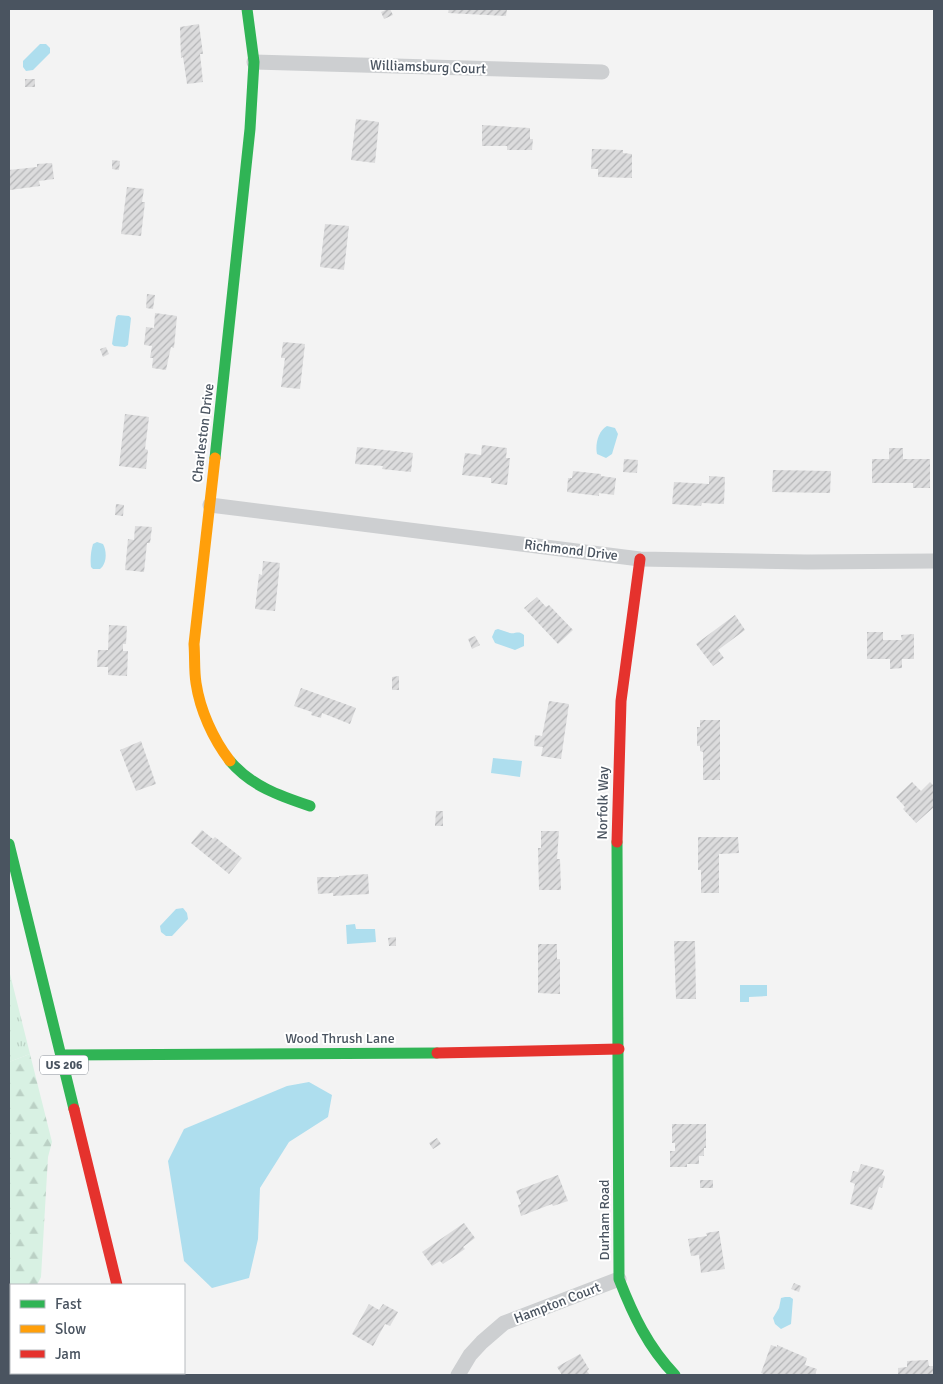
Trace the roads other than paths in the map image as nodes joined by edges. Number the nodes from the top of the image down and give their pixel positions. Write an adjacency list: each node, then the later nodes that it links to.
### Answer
1 (247, 9): 2 (main road, Charleston Drive)
2 (254, 62): 3 (street, Williamsburg Court); 4 (main road, Charleston Drive)
3 (602, 72)
4 (210, 504): 5 (street, Richmond Drive); 7 (main road, Charleston Drive)
5 (640, 559): 6 (street, Richmond Drive); 9 (main road, Norfolk Way)
6 (934, 561)
7 (310, 806)
8 (9, 844): 10 (main road, US 206)
9 (619, 1050): 10 (main road, Wood Thrush Lane); 11 (main road, Durham Road)
10 (61, 1055): 12 (main road, US 206)
11 (619, 1279): 13 (street, Hampton Court); 14 (main road, Durham Road)
12 (117, 1284)
13 (458, 1375)
14 (675, 1375)

